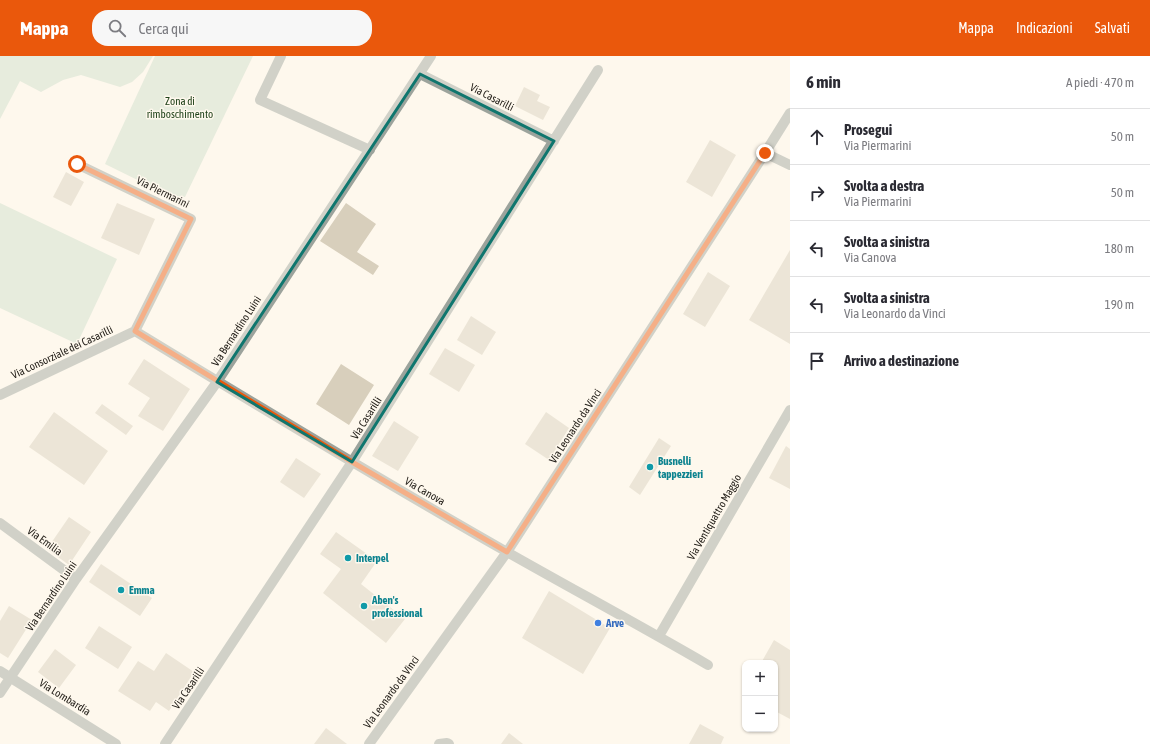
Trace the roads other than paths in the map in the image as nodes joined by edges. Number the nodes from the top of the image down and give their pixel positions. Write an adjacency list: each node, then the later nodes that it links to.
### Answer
1 (281, 56): 7 (street)
2 (431, 56): 4 (street, Via Bernardino Luini)
3 (598, 70): 6 (street, Via Casarilli)
4 (420, 74): 6 (street, Via Casarilli); 7 (street, Via Bernardino Luini)
5 (790, 113): 8 (street, Via Leonardo da Vinci)
6 (554, 141): 15 (street, Via Casarilli)
7 (370, 150): 12 (street, Via Bernardino Luini)
8 (765, 153): 10 (street); 17 (street, Via Leonardo da Vinci)
9 (77, 164): 11 (street, Via Piermarini)
10 (790, 165)
11 (135, 331): 12 (street, Via Canova); 13 (street, Via Consorziale dei Casarilli)
12 (217, 382): 15 (street, Via Canova); 18 (street, Via Bernardino Luini)
13 (0, 395)
14 (790, 410): 19 (street, Via Ventiquattro Maggio)
15 (352, 462): 17 (street, Via Canova); 25 (street, Via Casarilli)
16 (0, 523): 18 (street, Via Emilia)
17 (507, 552): 19 (street, Via Canova); 26 (street, Via Leonardo da Vinci)
18 (76, 579): 22 (street, Via Bernardino Luini)
19 (659, 636): 20 (street, Via Canova)
20 (708, 665)
21 (0, 671): 22 (street, Via Lombardia)
22 (10, 678): 23 (street, Via Bernardino Luini); 24 (street, Via Lombardia)
23 (0, 693)
24 (116, 744)
25 (165, 744)
26 (368, 744)
27 (439, 744): 28 (street)
28 (449, 744)

